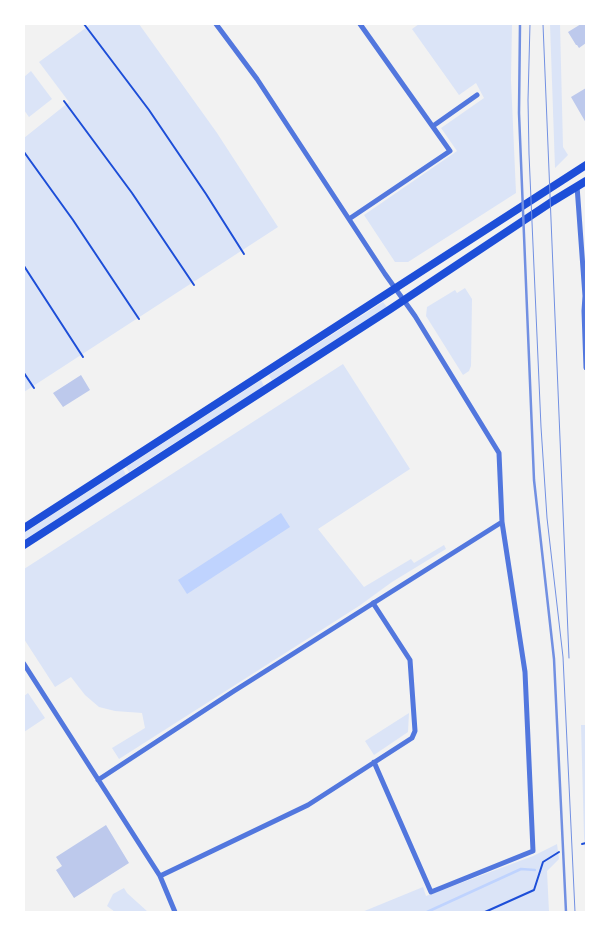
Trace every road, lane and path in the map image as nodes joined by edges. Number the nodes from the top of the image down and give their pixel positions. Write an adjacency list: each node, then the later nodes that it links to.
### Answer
1 (84, 24): 12 (path)
2 (216, 24): 11 (street)
3 (360, 24): 6 (street)
4 (477, 95): 6 (street)
5 (64, 101): 14 (path)
6 (433, 126): 11 (street)
7 (24, 152): 17 (path)
8 (586, 165): 15 (main road)
9 (586, 181): 10 (main road)
10 (577, 186): 16 (main road); 18 (street)
11 (349, 219): 15 (street)
12 (244, 254)
13 (24, 266): 19 (path)
14 (194, 285)
15 (395, 289): 16 (street); 24 (main road)
16 (404, 300): 23 (street); 25 (main road)
17 (139, 319)
18 (586, 326): 20 (street)
19 (83, 357)
20 (586, 368)
21 (24, 373): 22 (path)
22 (34, 388)
23 (502, 522): 26 (street); 28 (street)
24 (24, 528)
25 (24, 545)
26 (373, 603): 28 (street); 29 (street)
27 (24, 664): 29 (street)
28 (374, 762): 33 (street)
29 (98, 780): 33 (street)
30 (586, 843): 31 (path)
31 (582, 844)
32 (559, 852): 35 (path)
33 (160, 876): 34 (street)
34 (175, 912)
35 (486, 912)

